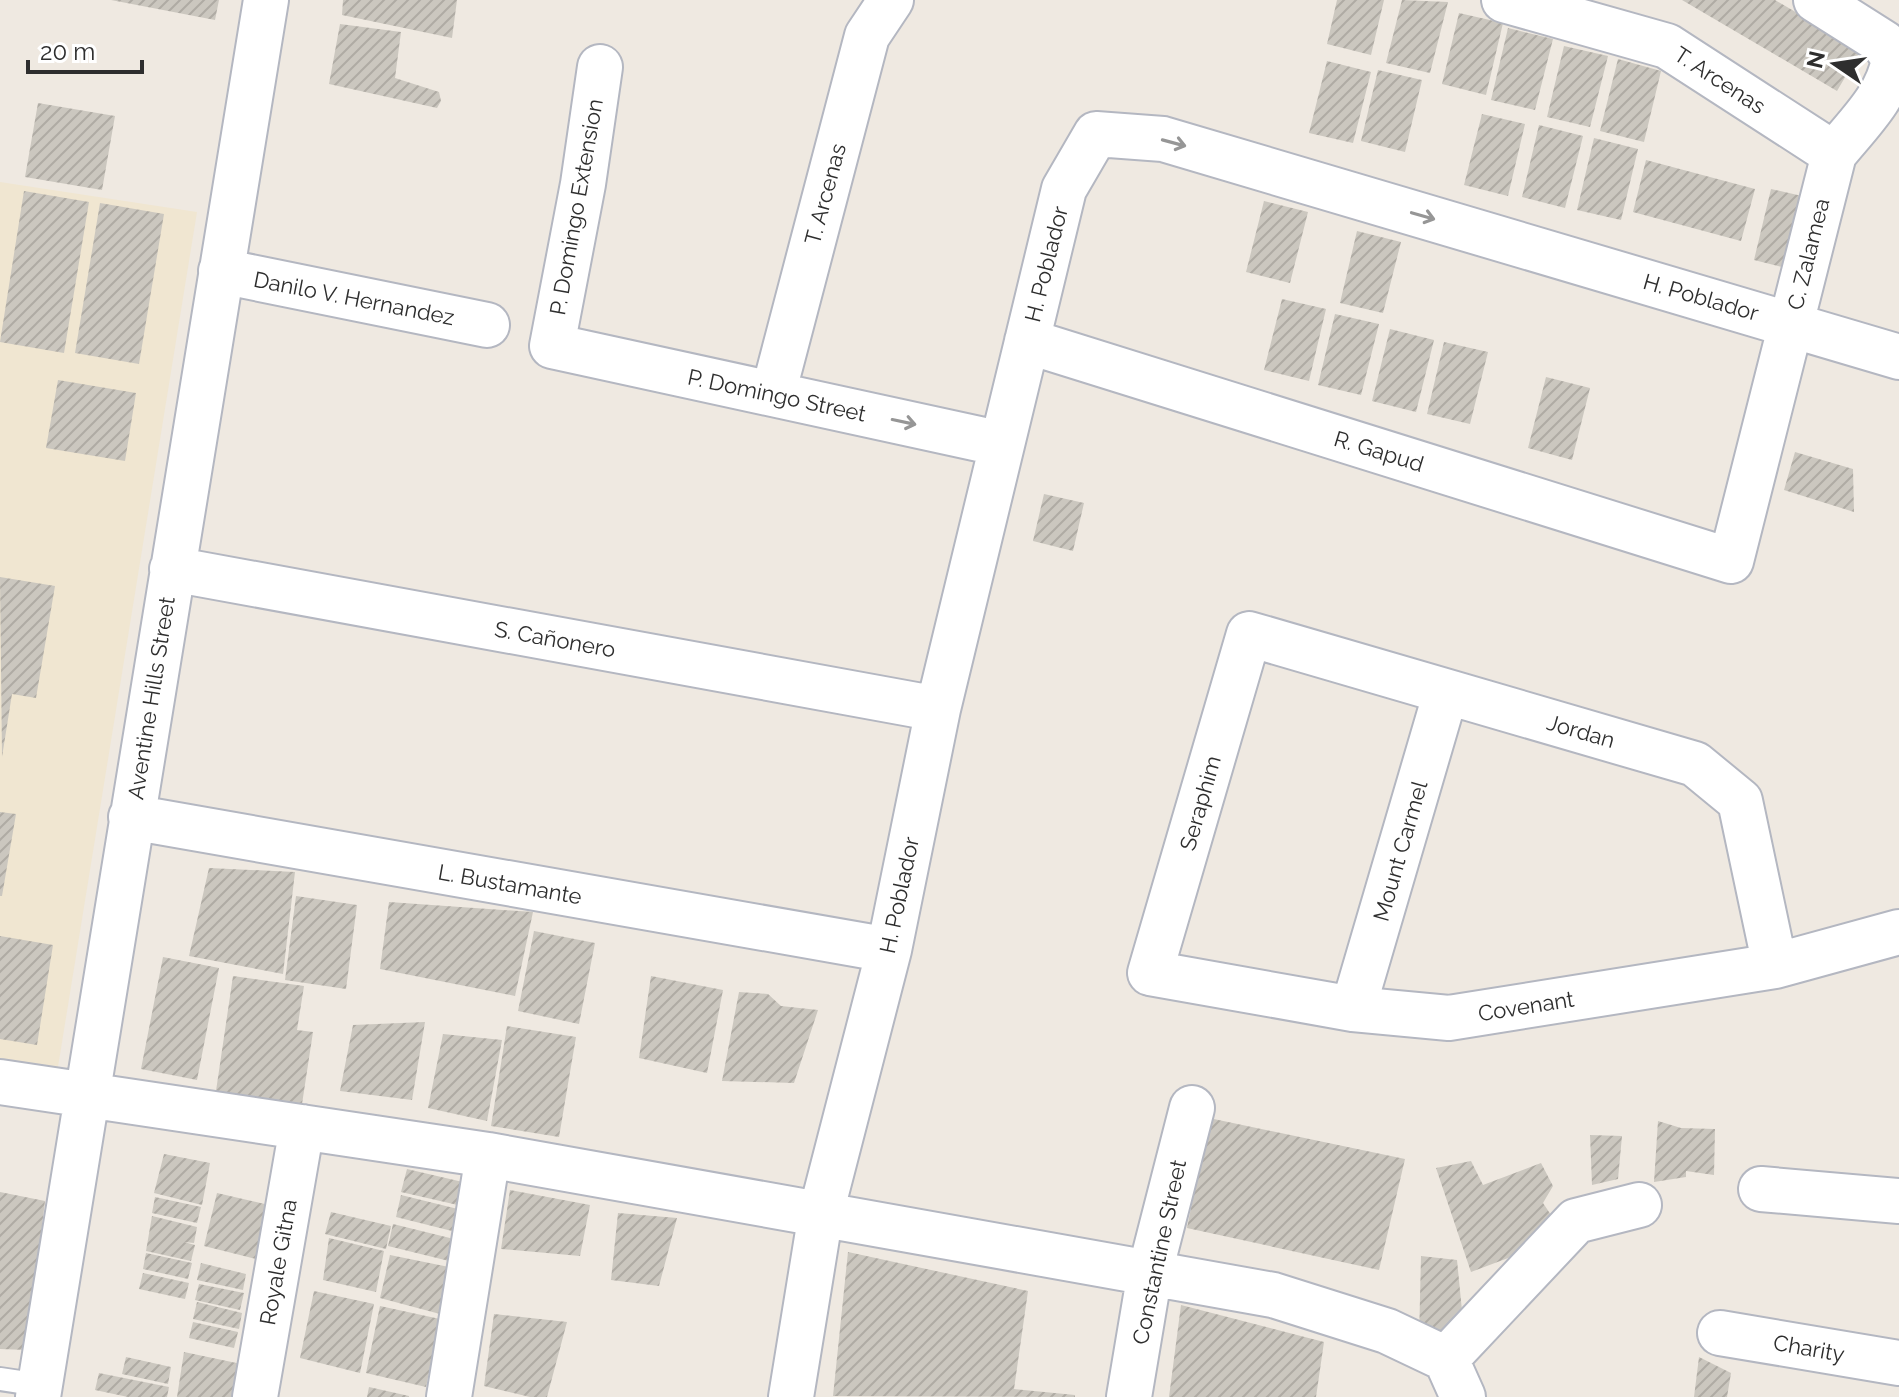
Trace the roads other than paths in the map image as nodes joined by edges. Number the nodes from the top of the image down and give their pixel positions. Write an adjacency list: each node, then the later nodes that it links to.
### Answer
1 (266, 0): 8 (street, Aventine Hills Street)
2 (891, 0): 14 (street, T. Arcenas)
3 (1504, 0): 7 (street, T. Arcenas)
4 (1816, 0): 6 (street, C. Zalamea)
5 (600, 67): 12 (street, P. Domingo Extension)
6 (1889, 104): 7 (street, C. Zalamea)
7 (1834, 154): 9 (street, C. Zalamea)
8 (221, 271): 10 (street, Danilo V. Hernandez); 17 (street, Aventine Hills Street)
9 (1791, 324): 11 (street, H. Poblador, one-way to 9); 13 (street, H. Poblador); 16 (street, C. Zalamea)
10 (487, 325)
11 (1027, 341): 15 (street, H. Poblador); 16 (street, R. Gapud)
12 (552, 346): 14 (street, P. Domingo Street)
13 (1899, 357)
14 (773, 394): 15 (street, P. Domingo Street, one-way to 15)
15 (1002, 444): 20 (street, H. Poblador)
16 (1731, 561)
17 (172, 569): 20 (street, S. Cañonero); 21 (street, Aventine Hills Street)
18 (1249, 634): 19 (street, Jordan); 25 (street, Seraphim)
19 (1446, 692): 24 (street, Jordan); 26 (street, Mount Carmel)
20 (938, 709): 23 (street, H. Poblador)
21 (131, 817): 23 (street, L. Bustamante); 28 (street, Aventine Hills Street)
22 (1899, 932): 24 (street, Covenant)
23 (889, 950): 35 (street, H. Poblador)
24 (1775, 966): 26 (street, Covenant)
25 (1150, 973): 26 (street, Covenant)
26 (1353, 1009)
27 (0, 1082): 28 (street)
28 (86, 1094): 30 (street); 40 (street, Aventine Hills Street)
29 (1192, 1108): 36 (street, Constantine Street)
30 (302, 1127): 31 (street); 41 (street, Royale Gitna)
31 (488, 1155): 35 (street); 42 (street)
32 (1761, 1189): 33 (street)
33 (1899, 1201)
34 (1639, 1205): 39 (street)
35 (821, 1213): 36 (street); 43 (street, H. Poblador)
36 (1150, 1272): 39 (street); 44 (street, Constantine Street)
37 (1720, 1333): 38 (street, Charity)
38 (1899, 1363)
39 (1455, 1378)
40 (26, 1387)
41 (255, 1397)
42 (449, 1397)
43 (791, 1397)
44 (1129, 1397)

